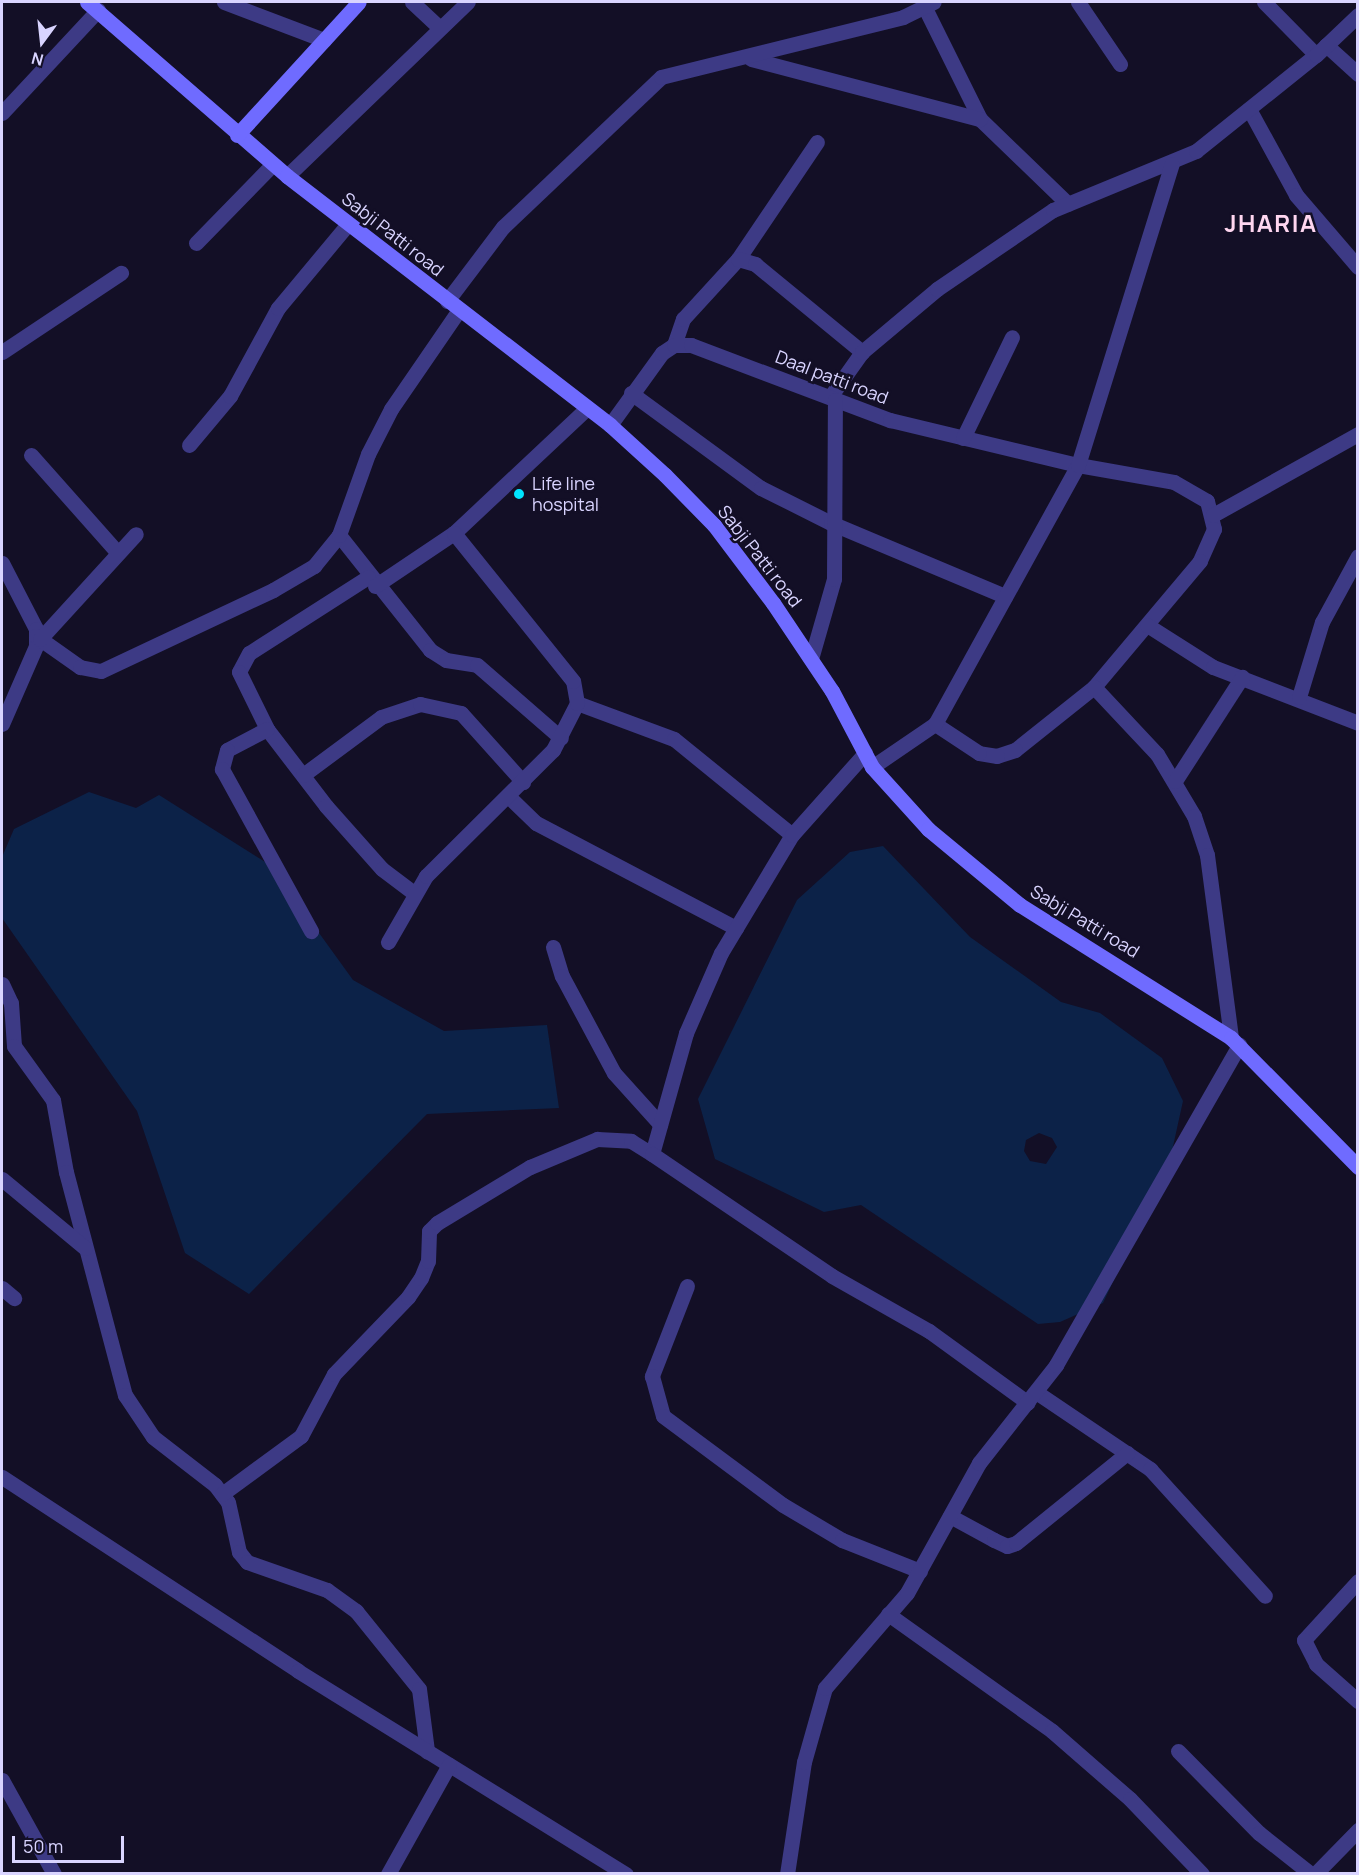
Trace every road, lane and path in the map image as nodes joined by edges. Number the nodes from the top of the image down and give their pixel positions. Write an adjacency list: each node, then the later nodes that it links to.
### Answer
1 (224, 2): 11 (street)
2 (359, 2): 11 (main road)
3 (412, 2): 10 (street)
4 (468, 2): 10 (street)
5 (1078, 2): 14 (street)
6 (1264, 2): 12 (street)
7 (930, 5): 13 (street); 18 (street)
8 (92, 6): 17 (street); 19 (main road, Sabji Patti road)
9 (1358, 15): 12 (street)
10 (440, 28): 23 (street)
11 (324, 40): 19 (main road)
12 (1321, 50): 15 (street); 16 (street)
13 (749, 59): 18 (street); 30 (street)
14 (1119, 64)
15 (1358, 74)
16 (1250, 109): 22 (street); 28 (street)
17 (2, 112)
18 (980, 119): 24 (street)
19 (237, 135): 21 (main road, Sabji Patti road)
20 (817, 142): 27 (street)
21 (273, 164): 23 (main road, Sabji Patti road); 26 (street)
22 (1172, 164): 24 (street); 43 (street)
23 (287, 176): 25 (main road, Sabji Patti road)
24 (1068, 204): 34 (street)
25 (348, 224): 30 (main road, Sabji Patti road); 41 (street)
26 (196, 243)
27 (738, 259): 32 (street); 34 (street)
28 (1358, 267)
29 (121, 273): 33 (street)
30 (453, 305): 37 (main road, Sabji Patti road); 48 (street)
31 (1012, 337): 40 (street)
32 (674, 345): 35 (street); 36 (street, Daal patti road)
33 (2, 352)
34 (862, 352): 36 (street)
35 (632, 393): 38 (street); 45 (street)
36 (832, 398): 40 (street, Daal patti road); 45 (street)
37 (586, 408): 38 (main road, Sabji Patti road); 46 (street)
38 (610, 426): 56 (main road, Sabji Patti road)
39 (1357, 434): 44 (street)
40 (963, 438): 43 (street, Daal patti road)
41 (189, 445)
42 (31, 455): 49 (street)
43 (1078, 465): 44 (street, Daal patti road); 53 (street)
44 (1213, 515): 54 (street)
45 (831, 523): 53 (street); 56 (street)
46 (454, 533): 52 (street); 60 (street)
47 (136, 534): 49 (street)
48 (339, 535): 52 (street); 55 (street)
49 (118, 553): 55 (street)
50 (1358, 556): 59 (street)
51 (2, 570): 55 (street)
52 (372, 582): 64 (street); 65 (street)
53 (1005, 596): 63 (street)
54 (1147, 625): 57 (street); 58 (street)
55 (38, 638): 62 (street)
56 (811, 658): 66 (main road, Sabji Patti road)
57 (1242, 677): 59 (street); 69 (street)
58 (1094, 687): 63 (street); 69 (street)
59 (1299, 697): 61 (street)
60 (577, 703): 65 (street); 71 (street)
61 (1358, 723)
62 (2, 724)
63 (935, 724): 66 (street)
64 (267, 729): 67 (street); 74 (street)
65 (561, 738): 68 (street)
66 (869, 760): 71 (street); 78 (main road, Sabji Patti road)
67 (303, 775): 68 (street); 72 (street)
68 (523, 782): 70 (street)
69 (1175, 782): 78 (street)
70 (508, 796): 72 (street); 73 (street)
71 (792, 835): 73 (street)
72 (413, 892): 75 (street)
73 (736, 928): 79 (street)
74 (311, 931)
75 (387, 942)
76 (553, 947): 79 (street)
77 (2, 984): 83 (street)
78 (1235, 1041): 81 (main road, Sabji Patti road); 87 (street)
79 (660, 1124): 80 (street)
80 (652, 1154): 87 (street); 90 (street)
81 (1358, 1167)
82 (2, 1179): 83 (street)
83 (85, 1248): 90 (street)
84 (687, 1286): 92 (street)
85 (2, 1288): 86 (street)
86 (14, 1298)
87 (1032, 1397): 88 (street); 91 (street)
88 (1127, 1453): 91 (street); 94 (street)
89 (2, 1477): 97 (street)
90 (222, 1494): 97 (street)
91 (950, 1516): 92 (street)
92 (920, 1571): 95 (street)
93 (1358, 1581): 96 (street)
94 (1265, 1596)
95 (888, 1614): 105 (street); 106 (street)
96 (1358, 1701)
97 (427, 1751): 99 (street)
98 (1178, 1751): 107 (street)
99 (449, 1765): 103 (street); 104 (street)
100 (2, 1780): 102 (street)
101 (1358, 1830): 107 (street)
102 (54, 1874)
103 (388, 1874)
104 (626, 1874)
105 (787, 1874)
106 (1202, 1874)
107 (1313, 1874)

